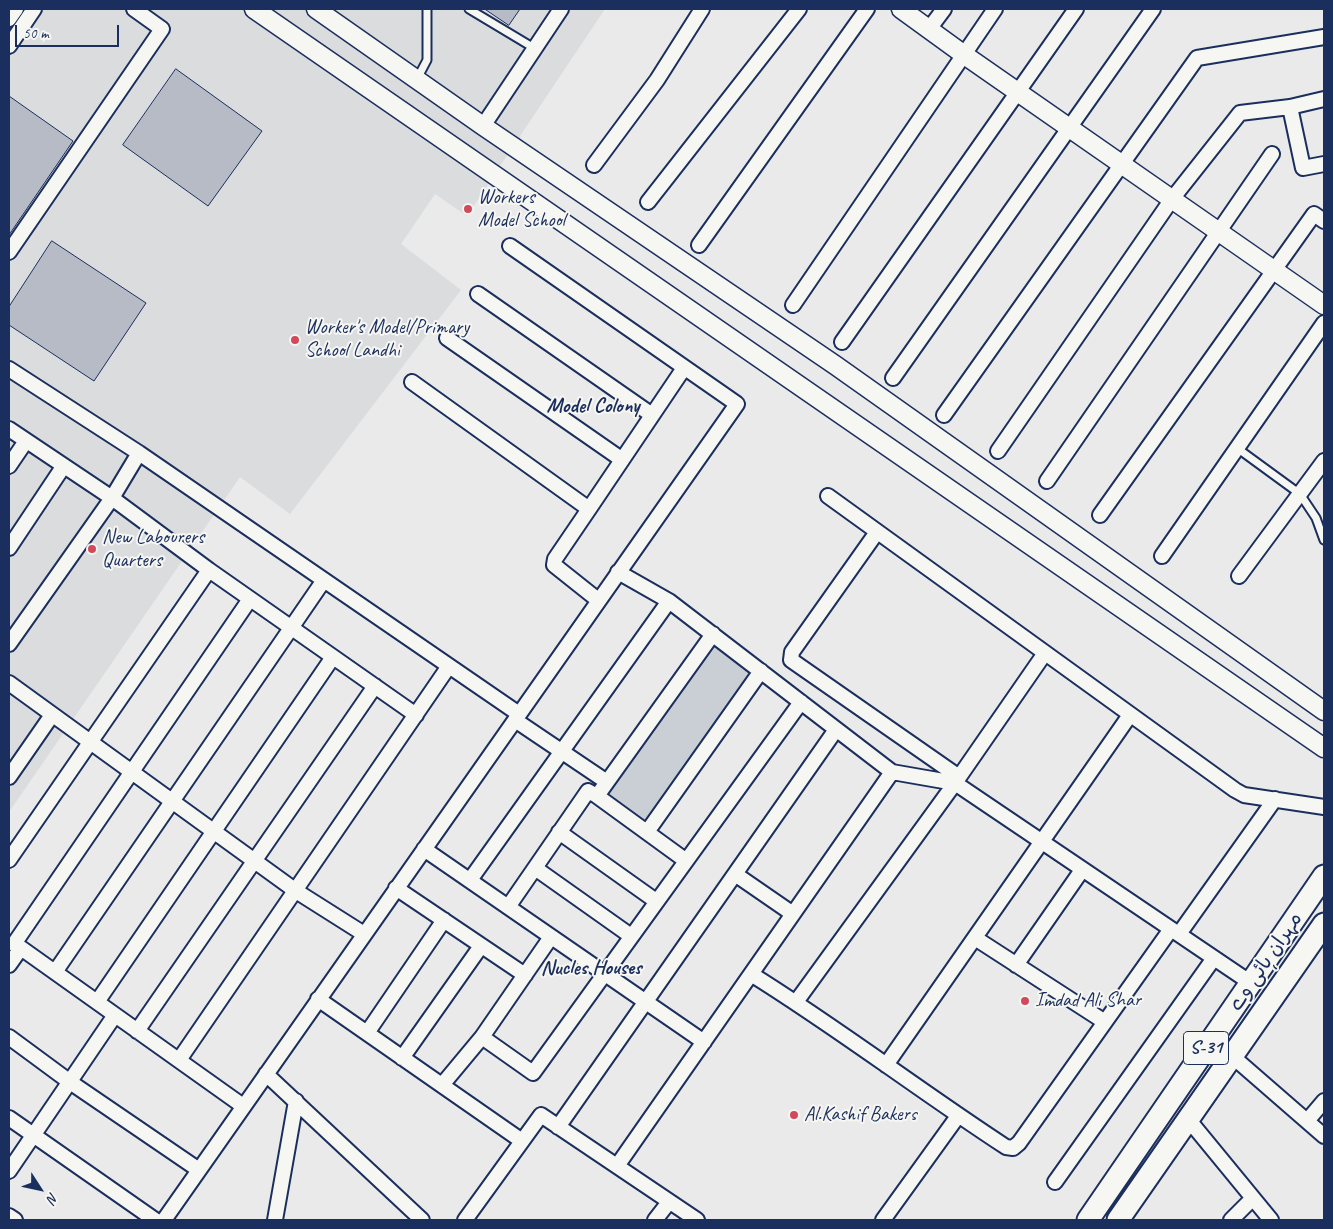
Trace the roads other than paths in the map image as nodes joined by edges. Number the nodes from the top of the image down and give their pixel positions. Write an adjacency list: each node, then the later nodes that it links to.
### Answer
1 (16, 9): 17 (street)
2 (34, 9): 20 (street)
3 (134, 9): 39 (street)
4 (254, 9): 96 (street)
5 (316, 9): 23 (street)
6 (427, 9): 23 (lane)
7 (469, 9): 21 (lane)
8 (561, 9): 21 (street)
9 (702, 9): 30 (street)
10 (800, 9): 34 (street)
11 (867, 9): 37 (street)
12 (901, 9): 18 (street)
13 (944, 9): 18 (street)
14 (995, 9): 22 (street)
15 (1076, 9): 24 (street)
16 (1153, 9): 28 (street)
17 (9, 19)
18 (929, 29): 22 (street)
19 (1324, 37): 32 (street)
20 (9, 46)
21 (534, 48): 27 (street)
22 (963, 54): 24 (street); 42 (street)
23 (417, 79): 27 (street)
24 (1017, 92): 28 (street); 46 (street)
25 (1324, 99): 26 (street)
26 (1290, 107): 31 (street); 33 (street)
27 (483, 126): 89 (street)
28 (1070, 128): 32 (street); 49 (street)
29 (1272, 154): 36 (street)
30 (594, 164)
31 (1324, 164)
32 (1123, 165): 33 (street); 52 (street)
33 (1172, 199): 36 (street); 56 (street)
34 (648, 202)
35 (1324, 221): 40 (street)
36 (1219, 232): 40 (street); 62 (street)
37 (699, 245)
38 (510, 246): 47 (street)
39 (9, 252)
40 (1276, 271): 43 (street); 67 (street)
41 (478, 294): 51 (street)
42 (793, 305)
43 (1324, 305)
44 (1324, 323): 55 (street)
45 (447, 338): 58 (street)
46 (842, 342)
47 (684, 368): 51 (street); 73 (street)
48 (9, 369): 57 (street)
49 (893, 378)
50 (412, 382): 66 (street)
51 (652, 415): 58 (street)
52 (944, 415)
53 (9, 429): 54 (street)
54 (26, 441): 60 (street); 61 (street)
55 (1237, 448): 63 (lane); 71 (street)
56 (998, 451)
57 (139, 453): 65 (street); 75 (street)
58 (621, 459): 66 (street)
59 (1324, 461): 63 (street)
60 (9, 466)
61 (64, 467): 65 (street); 70 (street)
62 (1047, 481)
63 (1300, 494): 69 (lane); 74 (street)
64 (828, 496): 68 (street)
65 (112, 498): 72 (street); 81 (street)
66 (589, 509): 77 (street)
67 (1100, 515)
68 (877, 532): 82 (street); 101 (street)
69 (1324, 540)
70 (9, 548)
71 (1162, 556)
72 (209, 570): 76 (street); 95 (street)
73 (618, 572): 77 (street); 78 (street)
74 (1239, 576)
75 (324, 580): 79 (street); 84 (street)
76 (250, 599): 79 (street); 98 (street)
77 (598, 600): 93 (street)
78 (669, 601): 80 (street); 97 (street)
79 (293, 628): 83 (street); 105 (street)
80 (713, 634): 85 (street); 102 (street)
81 (9, 644)
82 (1045, 653): 92 (street); 101 (street)
83 (333, 657): 87 (street); 107 (street)
84 (449, 666): 91 (street); 93 (street)
85 (761, 671): 88 (street); 109 (street)
86 (9, 683): 90 (street)
87 (375, 686): 91 (street); 113 (street)
88 (801, 702): 94 (street); 114 (street)
89 (1324, 711)
90 (52, 715): 95 (street); 100 (street)
91 (416, 715): 121 (street)
92 (1130, 715): 104 (street); 110 (street)
93 (517, 717): 97 (street); 111 (street)
94 (836, 731): 99 (street); 117 (street)
95 (91, 741): 98 (street); 112 (street)
96 (1324, 748)
97 (561, 751): 102 (street); 119 (street)
98 (133, 772): 105 (street); 132 (street)
99 (892, 772): 101 (street); 124 (street)
100 (9, 777)
101 (957, 780): 110 (street); 145 (street)
102 (607, 782): 103 (street)
103 (597, 796): 108 (street); 109 (street)
104 (1275, 799): 106 (street); 127 (street)
105 (172, 801): 107 (street); 137 (street)
106 (1324, 807)
107 (213, 831): 113 (street); 144 (street)
108 (559, 832): 115 (street); 122 (street)
109 (647, 832): 114 (street)
110 (1042, 842): 116 (street); 131 (street)
111 (424, 849): 119 (street); 120 (street)
112 (9, 860)
113 (256, 860): 121 (street); 148 (street)
114 (685, 860): 122 (street)
115 (535, 868): 123 (street); 129 (street)
116 (1082, 870): 127 (street); 136 (street)
117 (735, 874): 124 (street); 143 (street)
118 (1324, 876): 141 (main road, مہران ہائی وے / S-31)
119 (470, 880): 123 (street)
120 (396, 888): 125 (street); 128 (street)
121 (296, 891): 128 (street); 155 (street)
122 (656, 901): 129 (street)
123 (508, 907): 130 (street)
124 (793, 914): 138 (street)
125 (444, 920): 133 (street); 149 (street)
126 (1324, 924): 153 (main road, مہران ہائی وے / S-31)
127 (1175, 931): 134 (street); 147 (street)
128 (364, 934): 142 (street)
129 (630, 936): 140 (street)
130 (551, 937): 139 (street); 140 (street)
131 (975, 938): 136 (street); 156 (street)
132 (14, 944): 135 (street); 137 (street)
133 (481, 946): 139 (street); 154 (street)
134 (1214, 958): 141 (street); 174 (street)
135 (9, 965)
136 (1016, 965): 147 (street)
137 (55, 972): 144 (street)
138 (751, 974): 145 (street); 152 (street)
139 (525, 975): 151 (street)
140 (605, 975): 143 (street); 151 (street)
141 (1251, 983): 187 (main road, مہران ہائی وے / S-31)
142 (318, 999): 149 (street); 157 (street)
143 (646, 1001): 152 (street); 167 (street)
144 (96, 1002): 146 (street)
145 (796, 1002): 156 (street)
146 (115, 1015): 148 (street); 158 (street)
147 (1105, 1022): 163 (street)
148 (137, 1031): 155 (street)
149 (366, 1033): 154 (street)
150 (9, 1037): 158 (street)
151 (482, 1037): 159 (street)
152 (704, 1042): 171 (street)
153 (1232, 1056): 165 (main road, مہران ہائی وے / S-31); 166 (street)
154 (402, 1058): 159 (street)
155 (178, 1060): 162 (street)
156 (886, 1065): 163 (street)
157 (266, 1074): 160 (street); 162 (street)
158 (70, 1082): 168 (street); 172 (street)
159 (442, 1085): 170 (street)
160 (296, 1101): 181 (street); 182 (street)
161 (1324, 1102): 166 (street)
162 (244, 1106): 172 (street)
163 (958, 1116): 186 (street)
164 (9, 1118): 168 (street)
165 (1188, 1119): 175 (street); 188 (main road, مہران ہائی وے / S-31)
166 (1308, 1121): 169 (street)
167 (558, 1127): 170 (street); 171 (street)
168 (34, 1136): 173 (street); 179 (street)
169 (1324, 1136)
170 (522, 1141): 183 (street)
171 (617, 1166): 176 (street)
172 (199, 1170): 180 (street)
173 (9, 1171)
174 (1055, 1182)
175 (1253, 1198): 189 (street); 190 (street)
176 (669, 1202): 184 (street); 185 (street)
177 (9, 1216): 178 (street)
178 (15, 1220)
179 (154, 1220)
180 (164, 1220)
181 (275, 1220)
182 (422, 1220)
183 (465, 1220)
184 (655, 1220)
185 (697, 1220)
186 (883, 1220)
187 (1088, 1220)
188 (1118, 1220)
189 (1231, 1220)
190 (1271, 1220)

